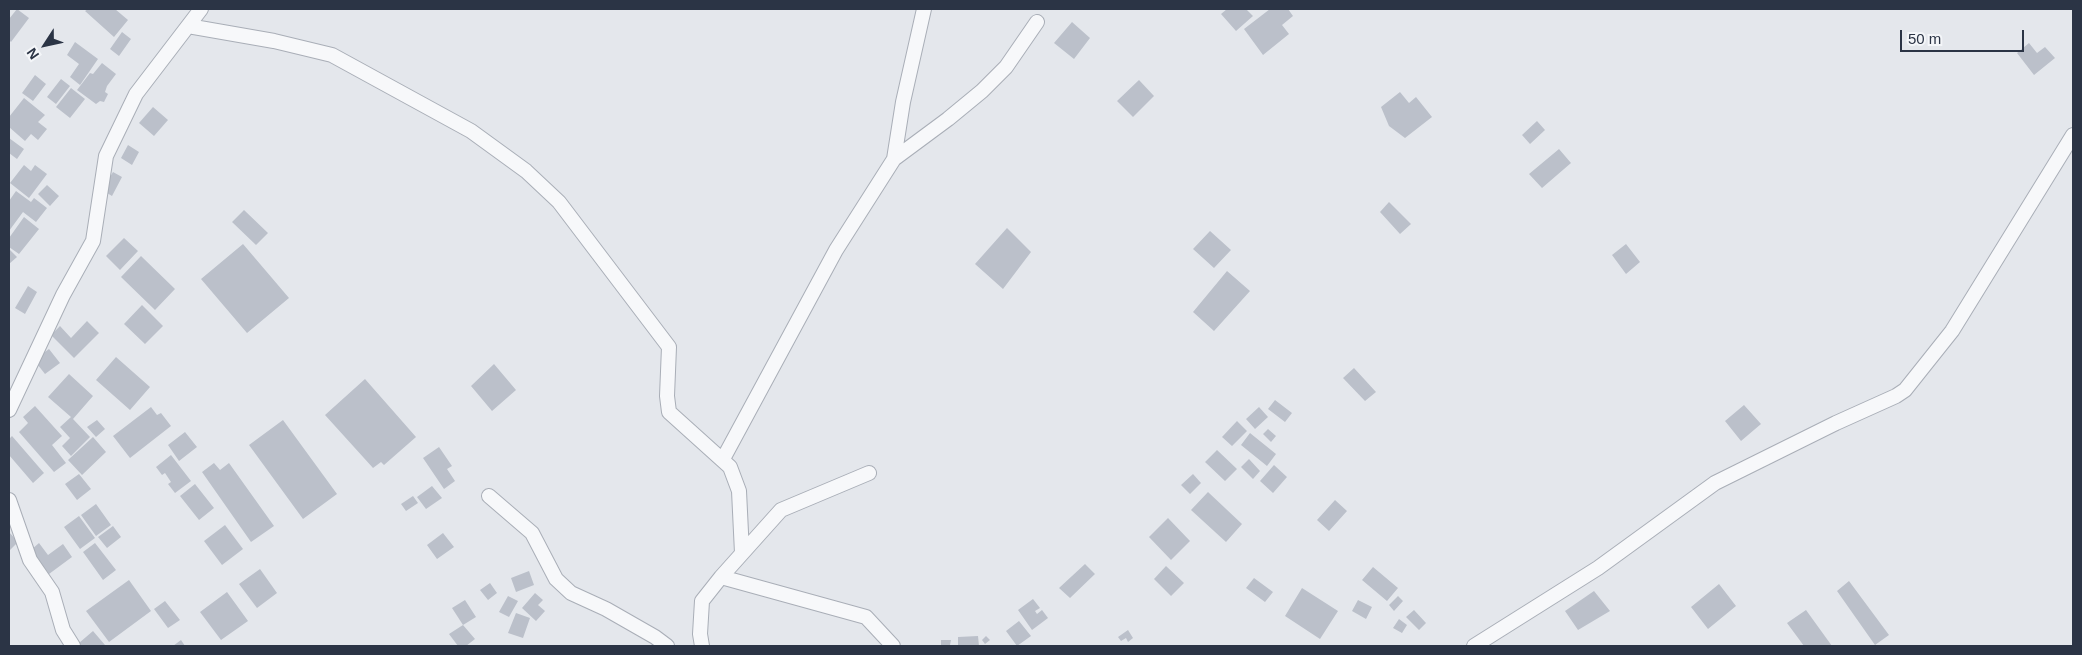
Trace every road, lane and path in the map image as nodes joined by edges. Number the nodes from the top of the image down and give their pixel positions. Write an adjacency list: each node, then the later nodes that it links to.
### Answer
1 (201, 9): 4 (street)
2 (924, 9): 6 (street)
3 (1037, 22): 6 (street)
4 (188, 26): 7 (street); 8 (street)
5 (2073, 135): 18 (street)
6 (894, 159): 8 (street)
7 (9, 410)
8 (722, 459): 12 (street)
9 (869, 473): 12 (street)
10 (489, 496): 15 (street)
11 (9, 500): 14 (street)
12 (742, 554): 13 (street)
13 (721, 577): 16 (street); 17 (street)
14 (73, 646)
15 (667, 646)
16 (702, 646)
17 (893, 646)
18 (1474, 646)

